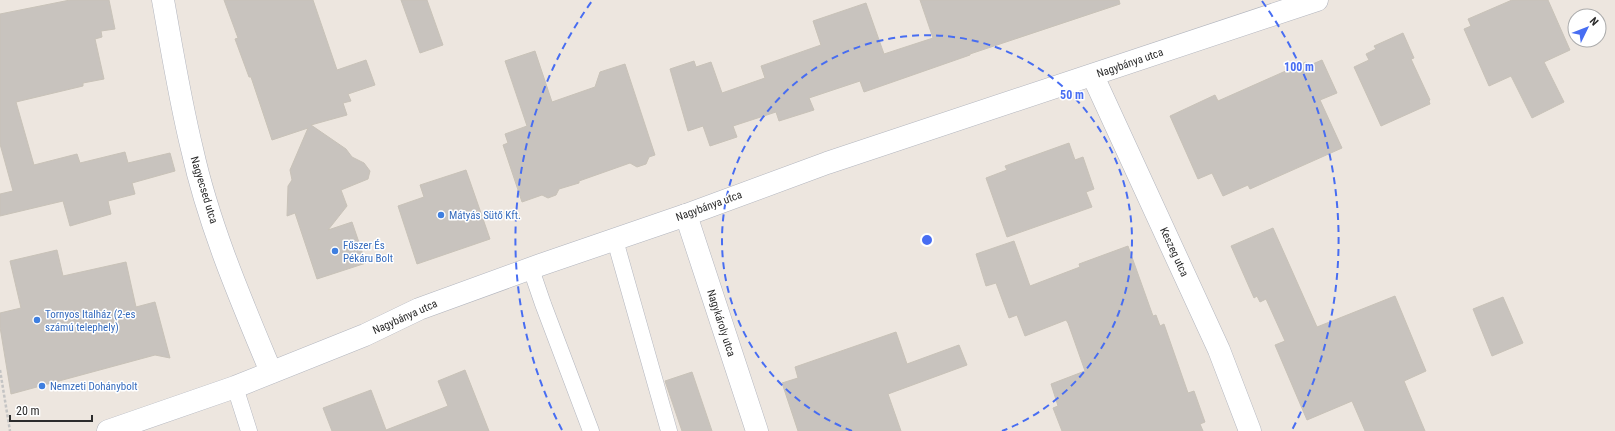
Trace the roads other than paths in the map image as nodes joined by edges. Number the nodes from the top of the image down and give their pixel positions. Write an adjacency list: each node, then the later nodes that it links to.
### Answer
1 (163, 0): 7 (street, Nagyecsed utca)
2 (1318, 0): 3 (street, Nagybánya utca)
3 (1092, 76): 4 (street, Nagybánya utca); 14 (street, Keszeg utca)
4 (686, 215): 5 (street, Nagybánya utca); 13 (street, Nagykároly utca)
5 (615, 240): 6 (street, Nagybánya utca); 12 (lane)
6 (531, 269): 7 (street, Nagybánya utca); 11 (lane)
7 (271, 372): 8 (street, Nagybánya utca)
8 (235, 387): 9 (street, Nagybánya utca); 10 (lane)
9 (108, 431)
10 (249, 431)
11 (591, 431)
12 (669, 431)
13 (757, 431)
14 (1250, 431)

